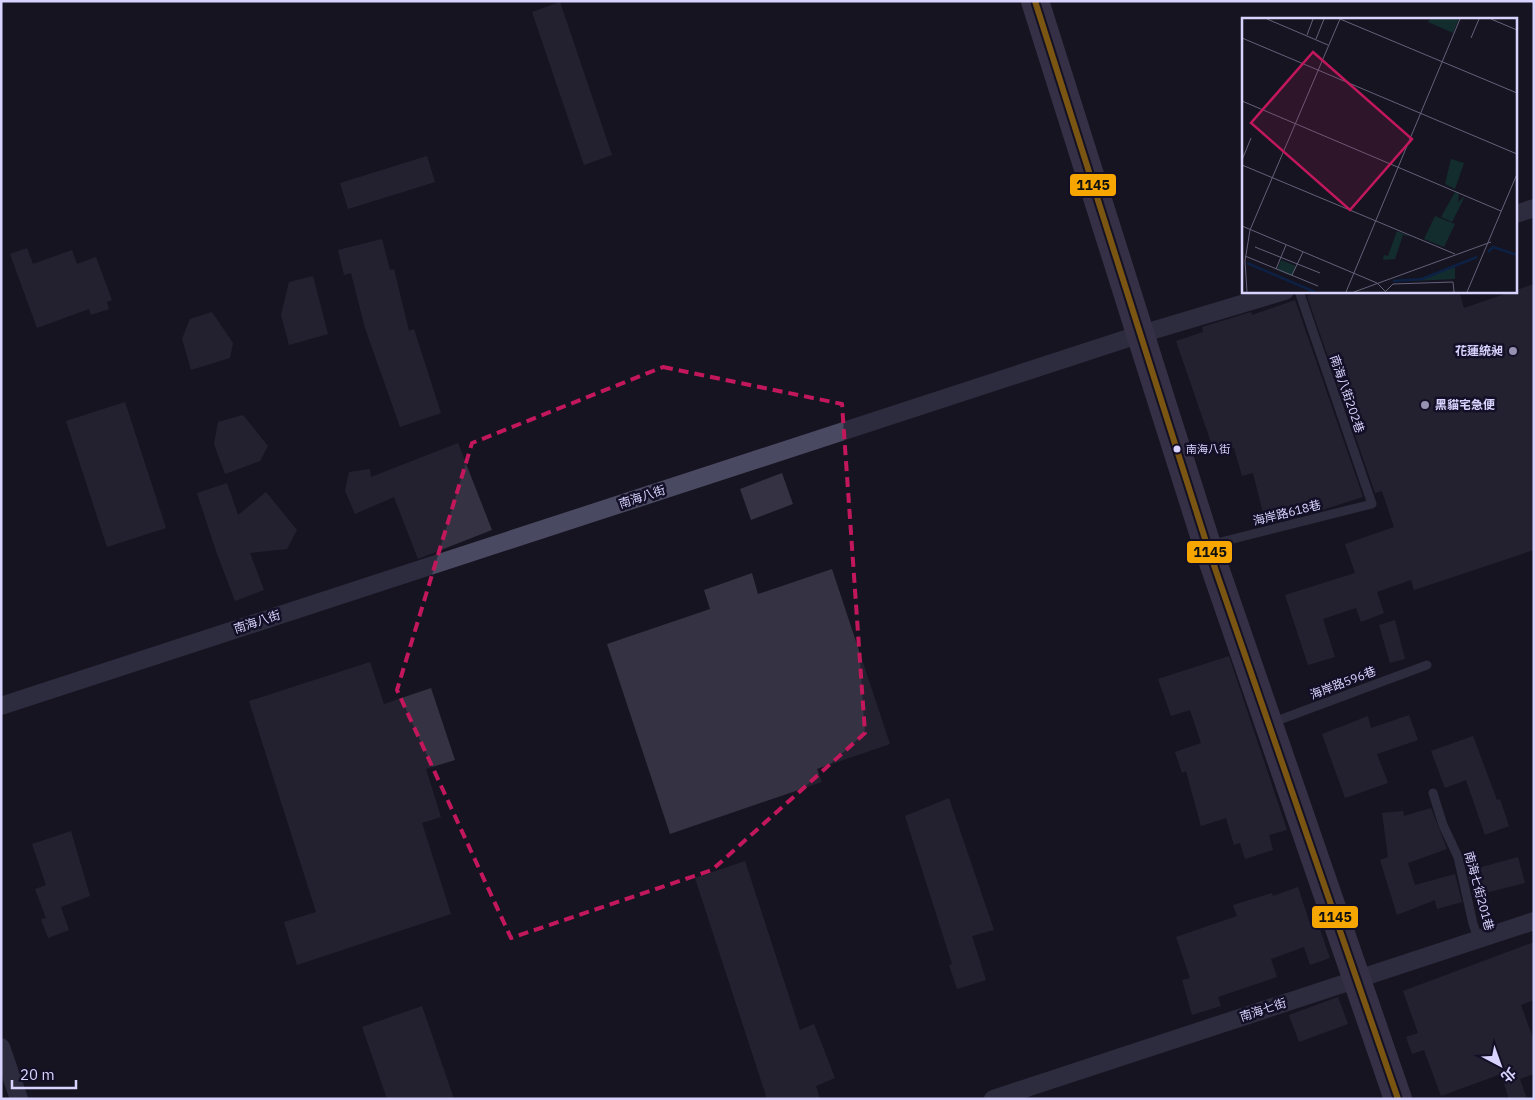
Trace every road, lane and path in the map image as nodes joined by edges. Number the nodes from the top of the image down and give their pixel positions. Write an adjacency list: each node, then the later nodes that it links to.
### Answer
1 (1035, 1): 6 (main road)
2 (1534, 208): 3 (street)
3 (1518, 213)
4 (1282, 292): 6 (street, 南海八街)
5 (1299, 292): 7 (lane, 南海八街202巷)
6 (1141, 334): 8 (main road); 10 (street, 南海八街)
7 (1372, 504): 8 (lane, 海岸路618巷)
8 (1207, 546): 11 (main road)
9 (1427, 665): 11 (lane, 海岸路596巷)
10 (1, 706)
11 (1268, 724): 15 (main road)
12 (1433, 793): 14 (lane, 南海七街201巷)
13 (1534, 921): 14 (street, 南海七街)
14 (1479, 940): 15 (street, 南海七街)
15 (1357, 980): 18 (street, 南海七街); 19 (main road)
16 (1, 1047): 17 (street)
17 (20, 1099)
18 (993, 1099)
19 (1398, 1099)

